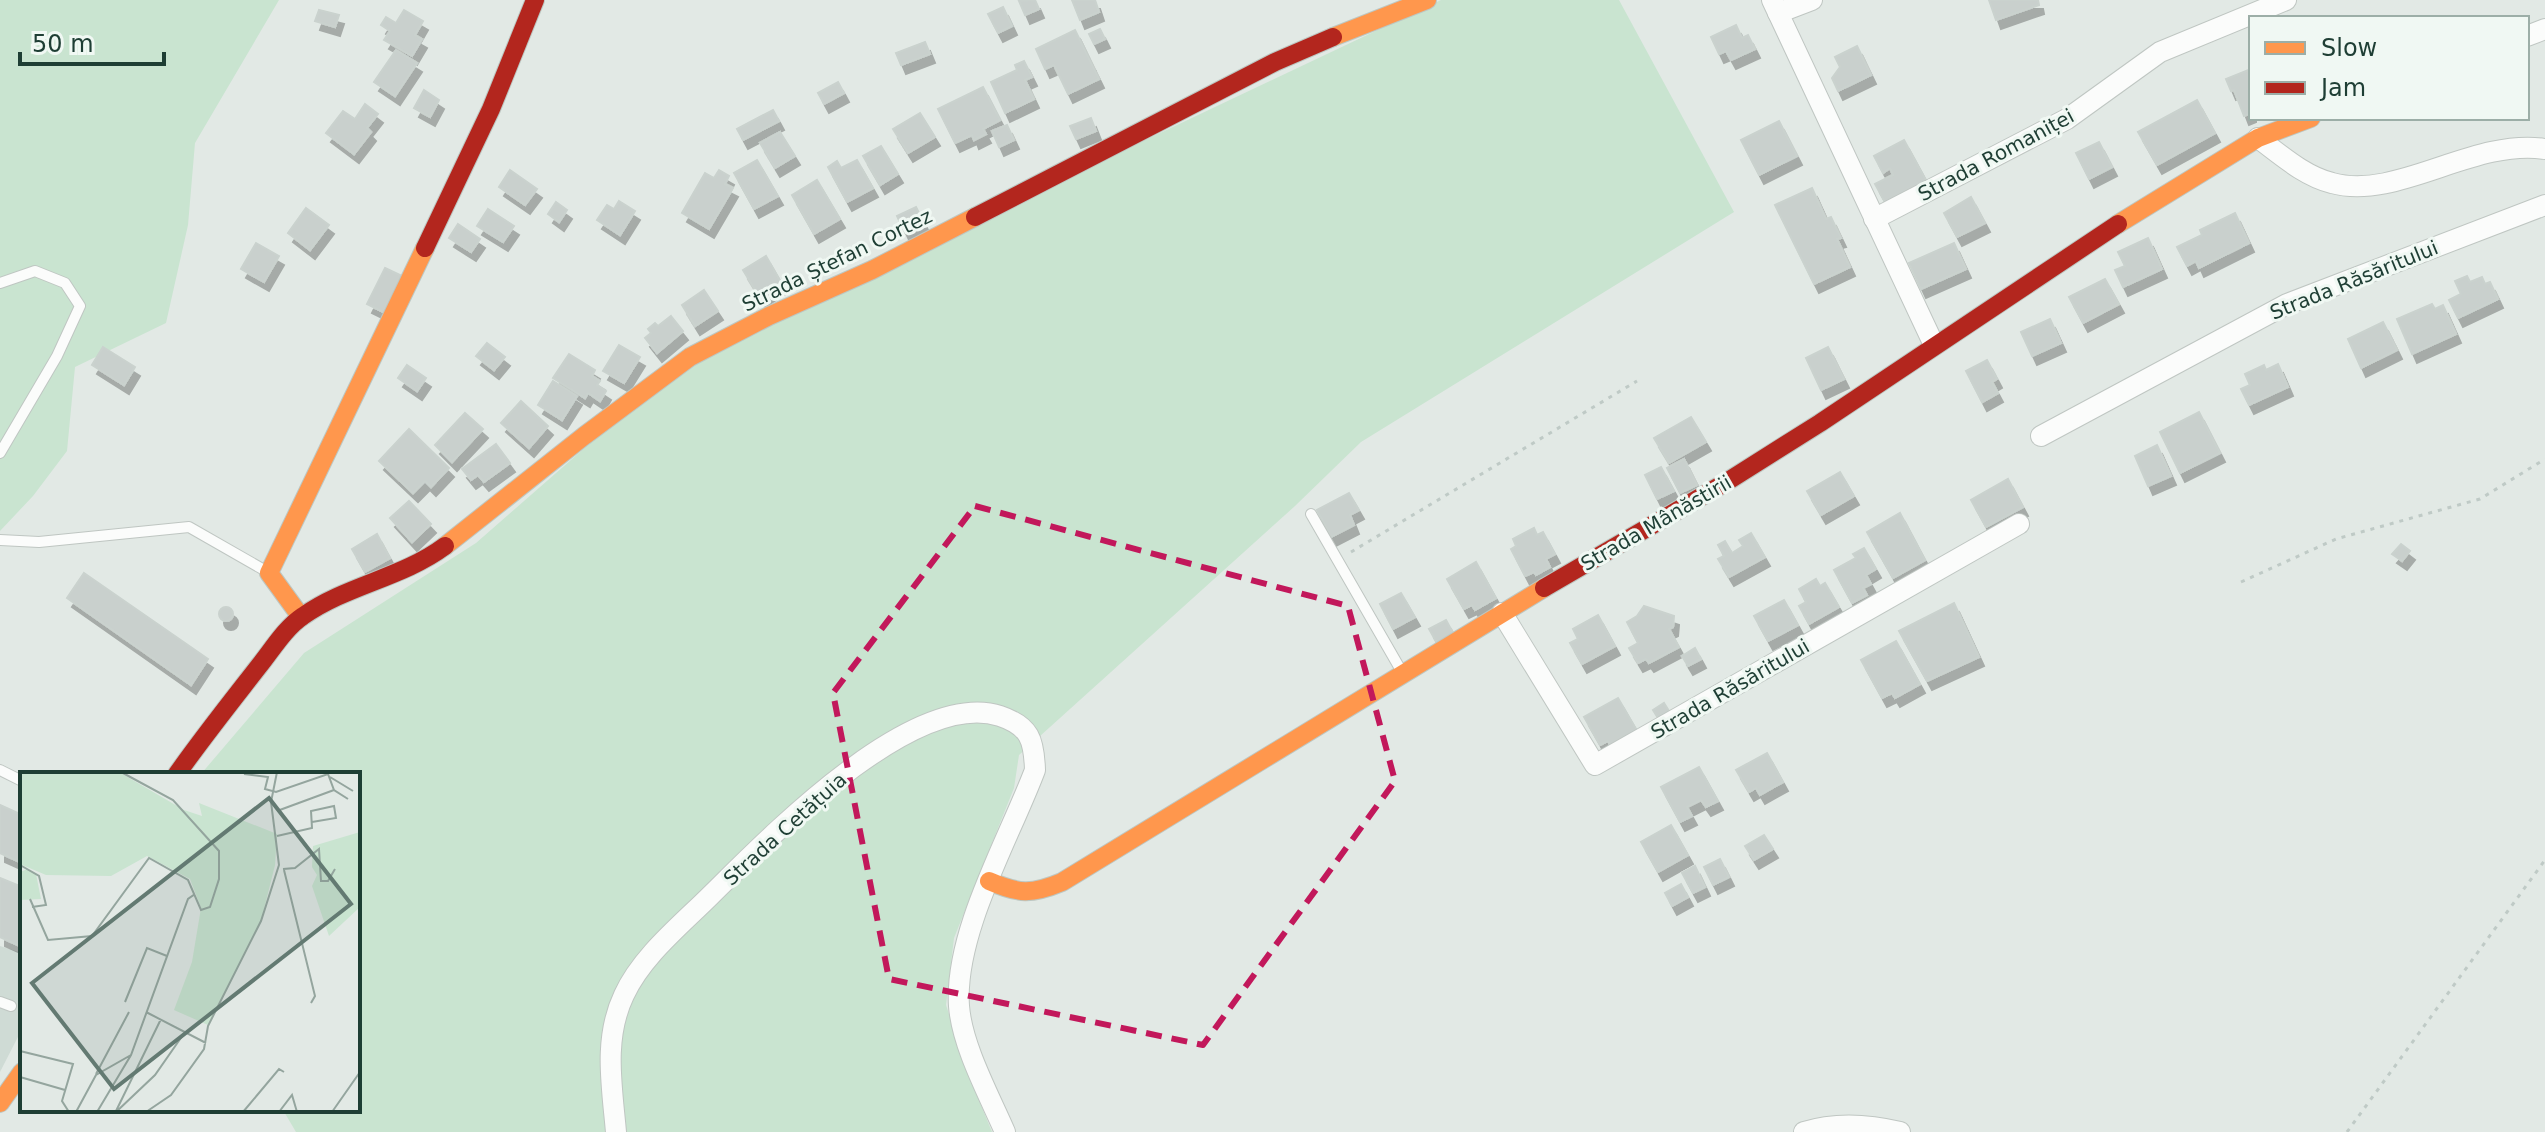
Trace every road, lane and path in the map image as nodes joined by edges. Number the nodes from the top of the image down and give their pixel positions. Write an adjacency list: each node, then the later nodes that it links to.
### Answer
1 (535, 0): 21 (street)
2 (1427, 0): 24 (street, Strada Ștefan Cortez)
3 (1812, 0): 5 (street)
4 (2286, 0): 10 (street, Strada Romaniței)
5 (1775, 7): 10 (street)
6 (2306, 120): 7 (street, Strada Mânăstirii)
7 (2258, 138): 8 (street); 12 (street, Strada Mânăstirii)
8 (2545, 149)
9 (2545, 205): 14 (street, Strada Răsăritului)
10 (1874, 219): 12 (street)
11 (0, 283): 15 (lane)
12 (1934, 345): 23 (street, Strada Mânăstirii)
13 (1637, 381): 20 (path)
14 (2041, 436)
15 (0, 453)
16 (2545, 459): 22 (path)
17 (1311, 514): 20 (lane)
18 (2019, 524): 23 (street, Strada Răsăritului)
19 (0, 540): 21 (lane)
20 (1337, 560): 25 (lane)
21 (269, 573): 24 (street)
22 (2241, 582)
23 (1502, 613): 25 (street, Strada Mânăstirii)
24 (301, 617): 27 (street, Strada Ștefan Cortez)
25 (1403, 673): 30 (street, Strada Mânăstirii)
26 (0, 770): 28 (lane)
27 (179, 772)
28 (20, 780)
29 (2545, 860): 39 (path)
30 (989, 881): 35 (street, Strada Cetățuia); 36 (street, Strada Cetățuia)
31 (0, 1002): 32 (lane)
32 (11, 1006)
33 (20, 1075): 34 (street)
34 (0, 1103)
35 (616, 1132)
36 (1005, 1132)
37 (1804, 1132): 38 (street)
38 (1900, 1132)
39 (2347, 1132)

